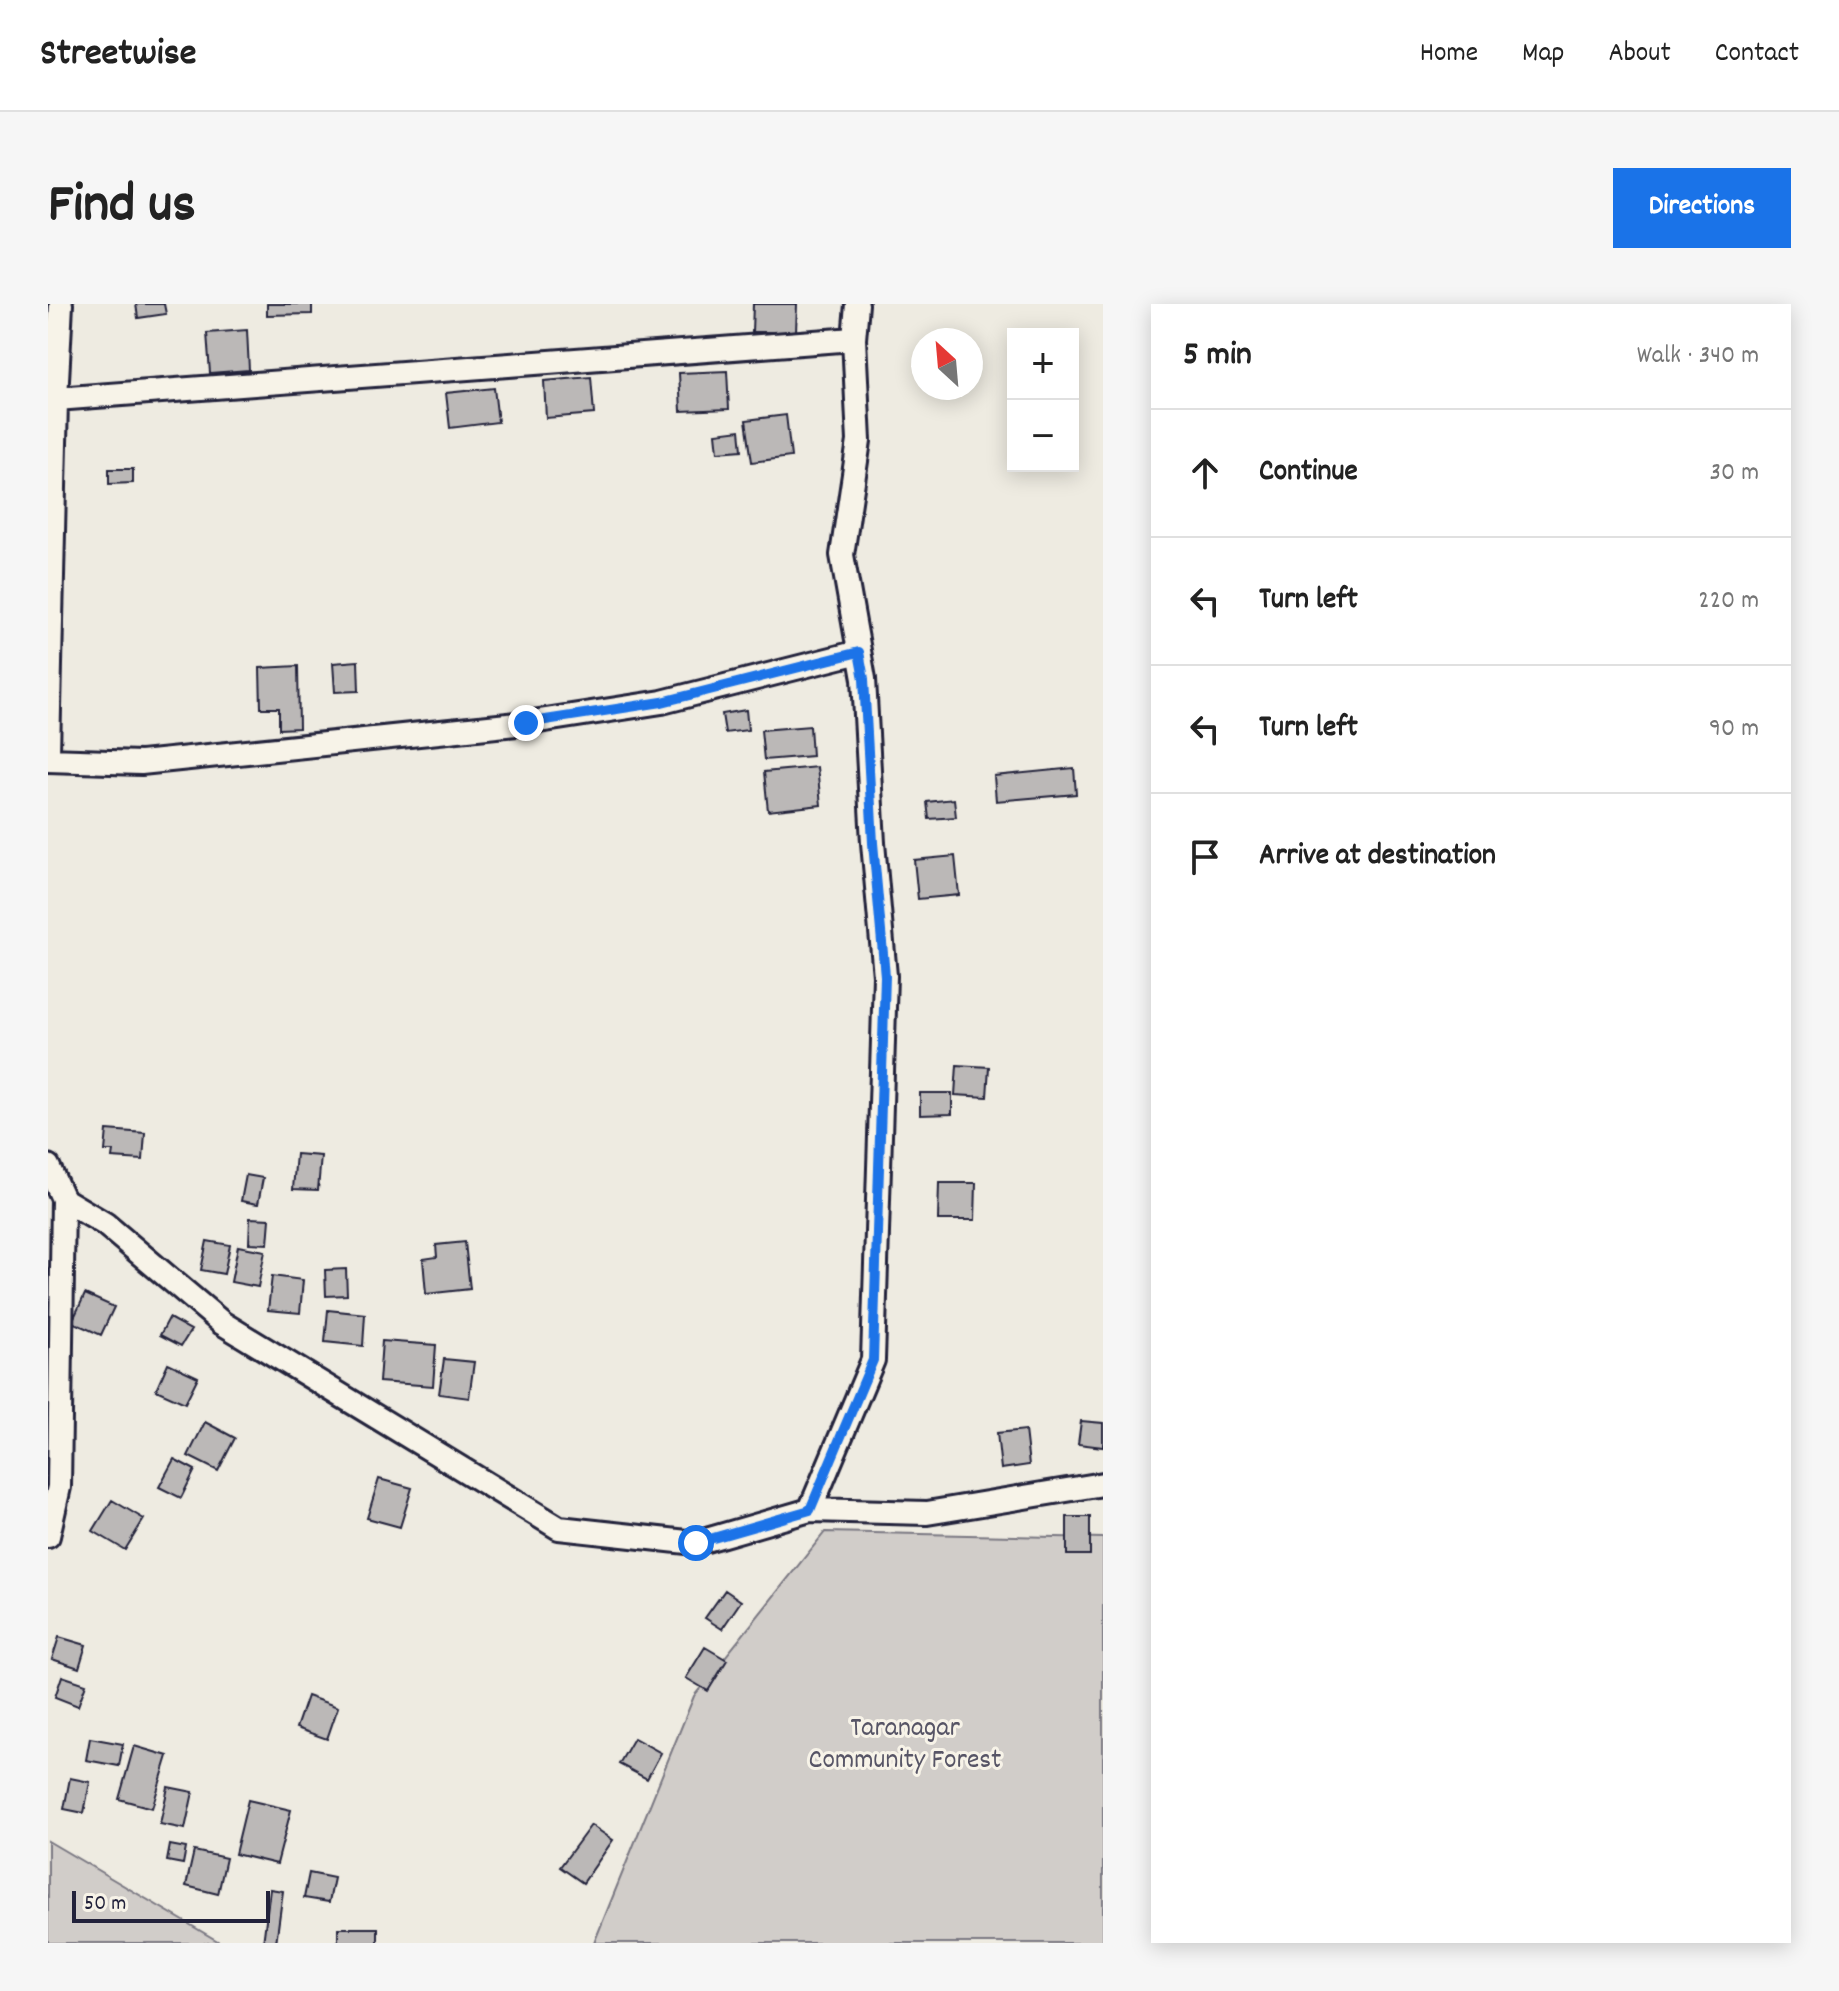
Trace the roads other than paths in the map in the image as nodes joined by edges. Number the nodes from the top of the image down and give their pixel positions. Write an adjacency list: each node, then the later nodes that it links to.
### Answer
1 (61, 304): 4 (street)
2 (857, 304): 3 (street)
3 (854, 339): 4 (street); 5 (street)
4 (56, 399): 6 (street)
5 (859, 652): 7 (street); 11 (street)
6 (48, 753)
7 (48, 760)
8 (48, 1166): 9 (street)
9 (63, 1199): 11 (street); 12 (street)
10 (1103, 1484): 11 (street)
11 (810, 1510)
12 (48, 1536)

